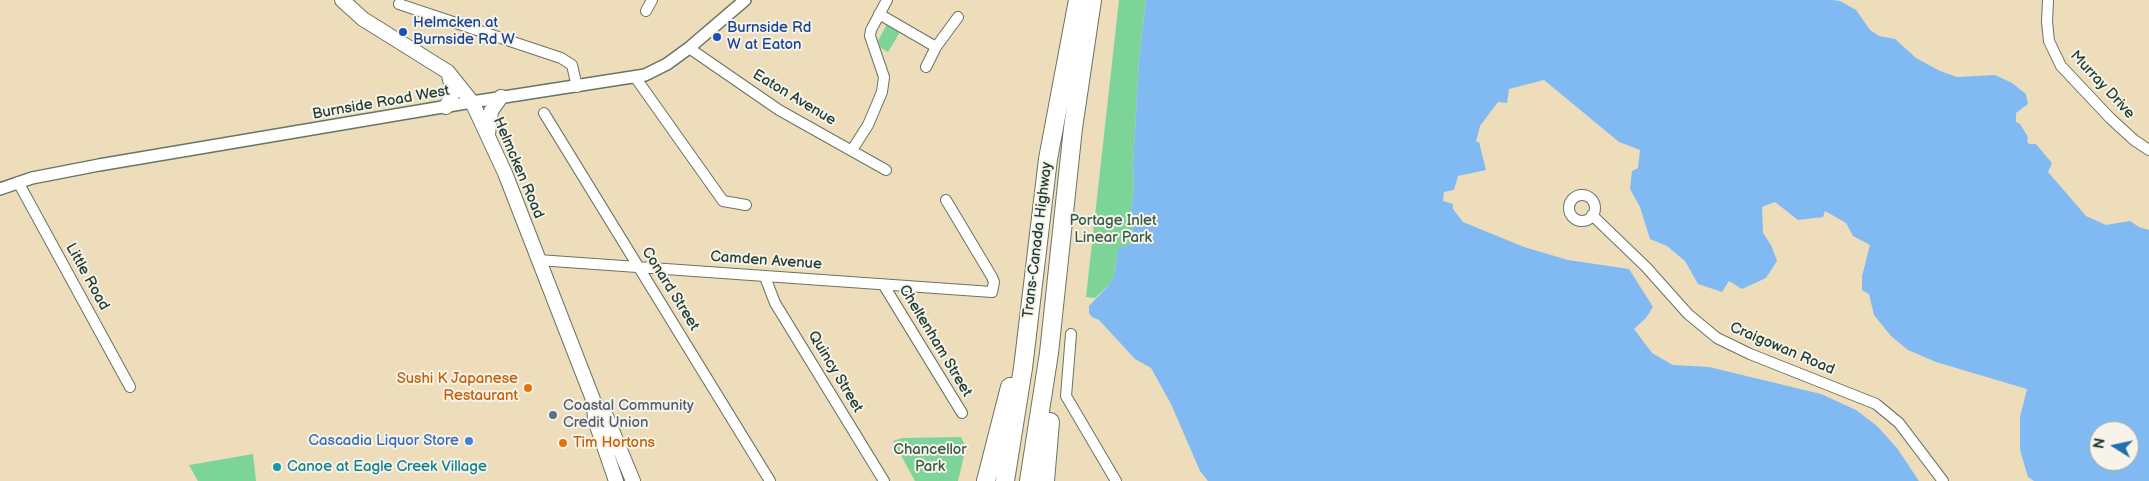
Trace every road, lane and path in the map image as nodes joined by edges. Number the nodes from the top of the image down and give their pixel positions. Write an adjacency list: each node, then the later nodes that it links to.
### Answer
1 (342, 0): 15 (main road, Helmcken Road)
2 (652, 0): 9 (street)
3 (745, 0): 12 (street, Burnside Road West)
4 (887, 0): 10 (street)
5 (1078, 0): 28 (highway, Trans-Canada Highway)
6 (1092, 0): 22 (highway, Trans-Canada Highway)
7 (2048, 0): 25 (street, Murray Drive)
8 (399, 4): 17 (street)
9 (646, 10)
10 (879, 14): 13 (street); 24 (street)
11 (958, 17): 13 (street)
12 (689, 48): 16 (street, Burnside Road West); 24 (street, Eaton Avenue)
13 (936, 48): 14 (street)
14 (926, 67)
15 (448, 72): 19 (main road, Helmcken Road); 20 (main road)
16 (635, 77): 17 (street, Burnside Road West); 31 (street)
17 (578, 86): 18 (street, Burnside Road West)
18 (501, 97): 19 (street, Burnside Road West); 23 (main road)
19 (472, 102): 20 (street, Burnside Road West); 23 (main road, Helmcken Road)
20 (446, 107): 27 (street, Burnside Road West)
21 (544, 113): 34 (street, Conard Street)
22 (1074, 128): 47 (highway, Trans-Canada Highway); 48 (highway)
23 (488, 134): 33 (main road, Helmcken Road)
24 (852, 150): 26 (street, Eaton Avenue)
25 (2149, 150)
26 (886, 170)
27 (18, 182): 29 (street, Burnside Road West); 38 (street, Little Road)
28 (1044, 187): 45 (highway); 46 (highway, Trans-Canada Highway)
29 (0, 189)
30 (946, 200): 36 (street, Camden Avenue)
31 (746, 204)
32 (1592, 215): 50 (street, Craigowan Road)
33 (538, 260): 34 (street, Camden Avenue); 39 (main road, Helmcken Road)
34 (639, 266): 35 (street, Camden Avenue); 43 (street, Conard Street)
35 (765, 277): 36 (street, Camden Avenue); 44 (street, Quincy Street)
36 (883, 284): 40 (street, Cheltenham Street)
37 (1071, 334): 49 (street)
38 (130, 387)
39 (594, 402): 41 (main road, Helmcken Road); 42 (main road, Helmcken Road)
40 (962, 413)
41 (616, 481)
42 (633, 481)
43 (770, 481)
44 (884, 481)
45 (986, 481)
46 (1005, 481)
47 (1029, 481)
48 (1045, 481)
49 (1116, 481)
50 (1943, 481)

